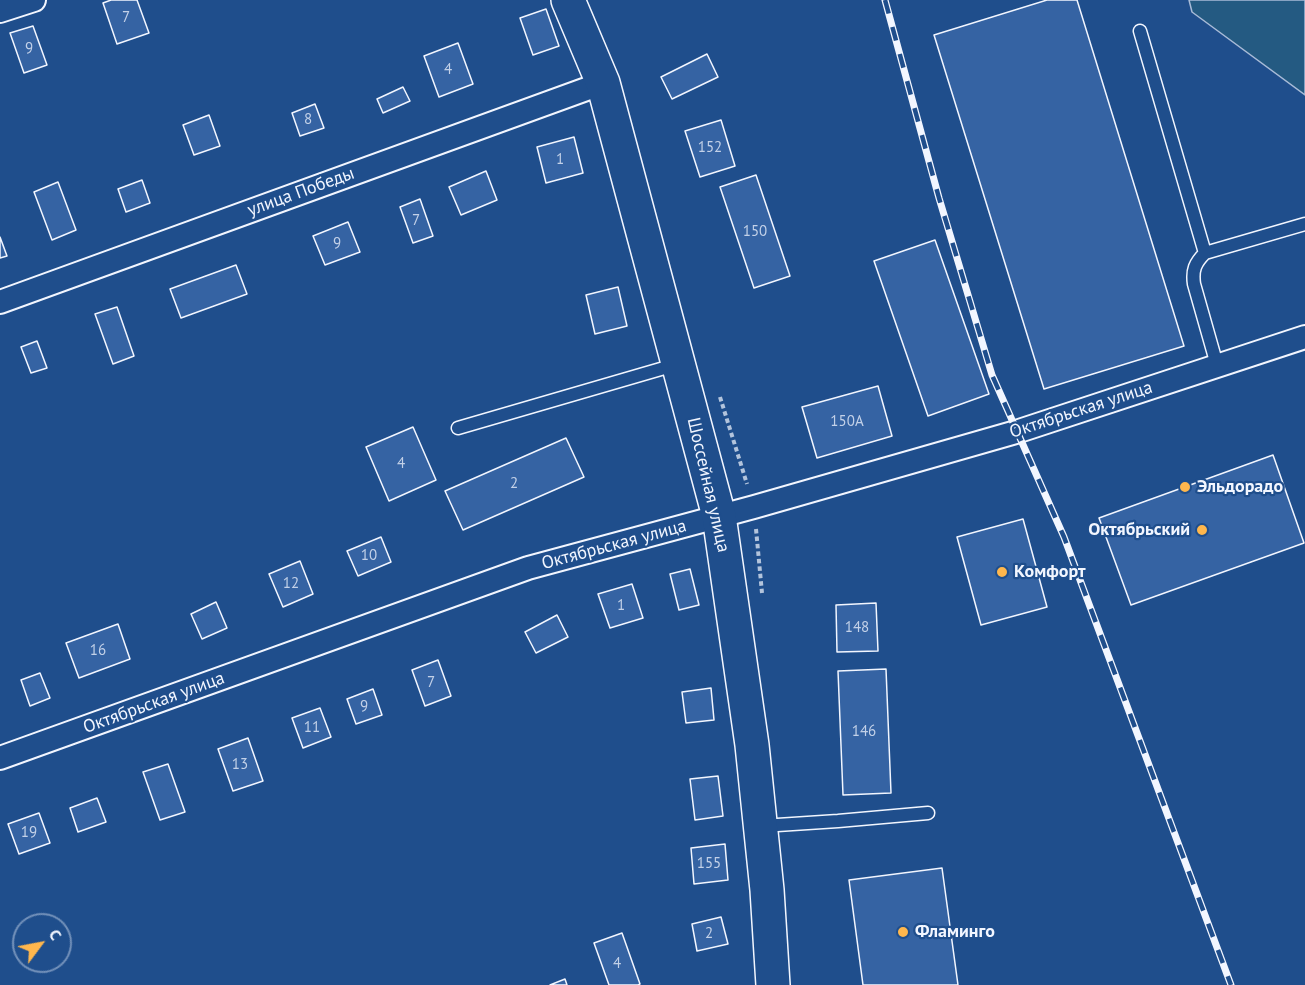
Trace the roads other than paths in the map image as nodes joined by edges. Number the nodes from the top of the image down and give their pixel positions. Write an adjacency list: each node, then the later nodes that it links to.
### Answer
1 (34, 0): 3 (street)
2 (568, 0): 5 (main road, Шоссейная улица)
3 (0, 11)
4 (1140, 31): 7 (lane)
5 (603, 83): 8 (street, улица Победы); 10 (main road, Шоссейная улица)
6 (1305, 224): 7 (lane)
7 (1205, 253): 11 (lane)
8 (0, 302)
9 (1305, 337): 11 (street, Октябрьская улица)
10 (678, 364): 12 (lane); 13 (main road, Шоссейная улица)
11 (1217, 365): 13 (street, Октябрьская улица)
12 (458, 428)
13 (719, 516): 14 (street, Октябрьская улица); 16 (main road, Шоссейная улица)
14 (0, 758)
15 (928, 813): 16 (lane)
16 (760, 826): 17 (main road, Шоссейная улица)
17 (773, 985)

